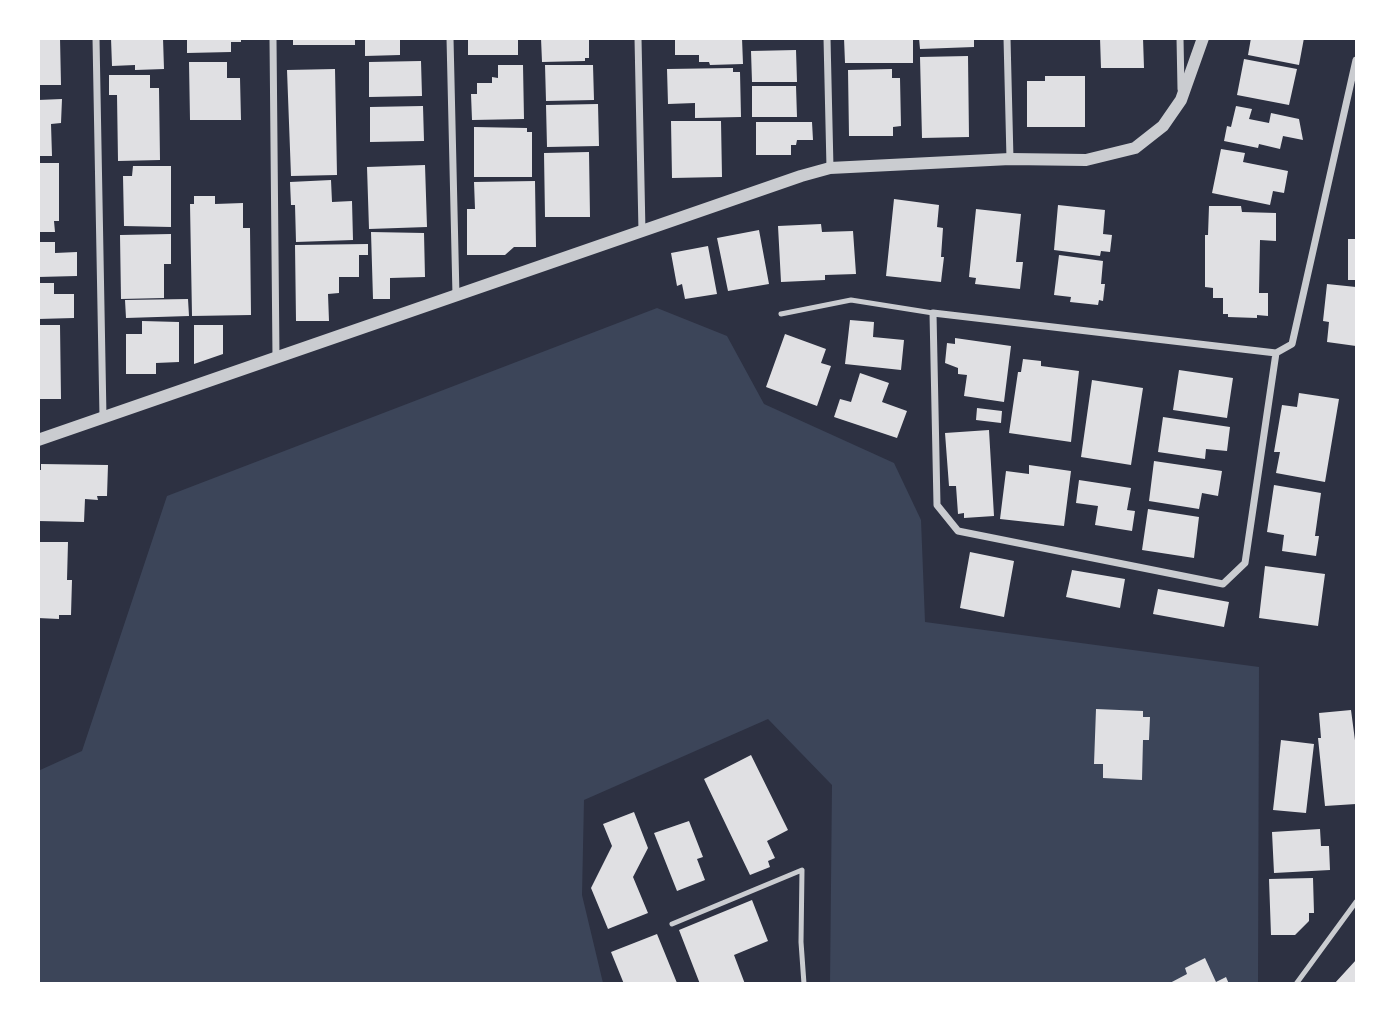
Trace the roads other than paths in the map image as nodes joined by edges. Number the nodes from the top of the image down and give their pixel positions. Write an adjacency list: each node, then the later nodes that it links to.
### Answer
1 (96, 38): 19 (street)
2 (273, 38): 18 (street)
3 (450, 38): 14 (street)
4 (638, 38): 13 (street)
5 (827, 38): 12 (street)
6 (1007, 38): 11 (street)
7 (1180, 38): 10 (street)
8 (1203, 38): 10 (street)
9 (1356, 60): 17 (street)
10 (1181, 100): 11 (street)
11 (1010, 159): 12 (street)
12 (830, 168): 13 (street)
13 (642, 233): 14 (street)
14 (456, 296): 18 (street)
15 (933, 313): 16 (lane); 17 (street); 17 (street)
16 (781, 314)
17 (1276, 353)
18 (276, 358): 19 (street)
19 (103, 417): 20 (street)
20 (38, 440)
21 (1356, 902): 24 (lane)
22 (672, 924): 23 (lane)
23 (804, 984)
24 (1296, 984)

